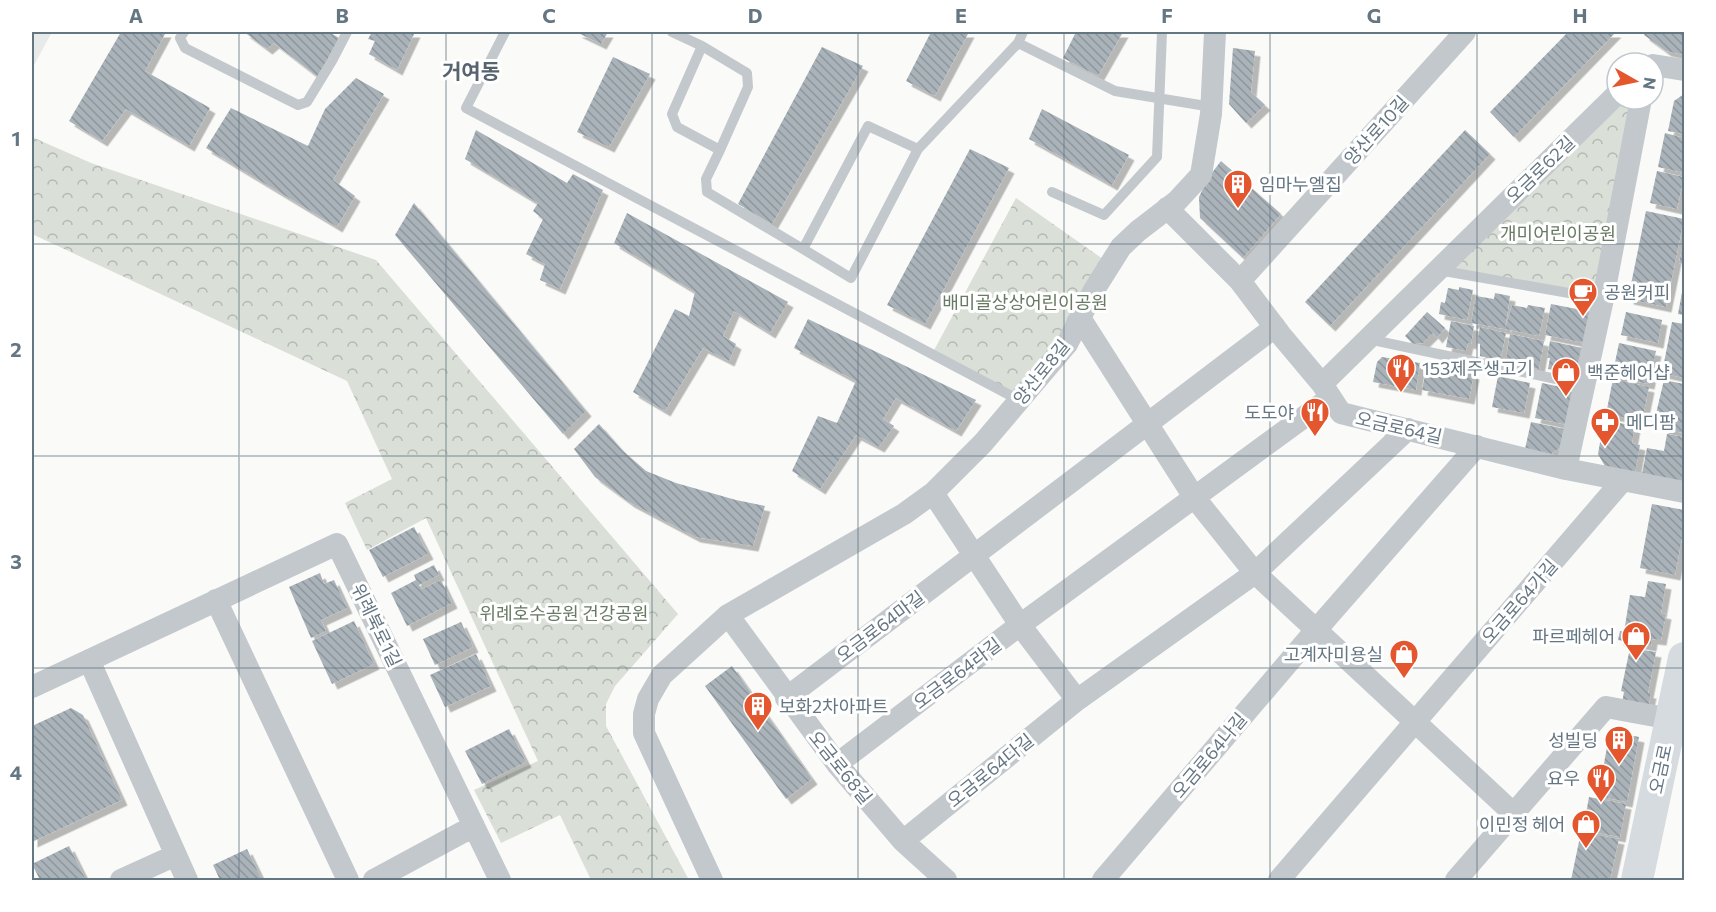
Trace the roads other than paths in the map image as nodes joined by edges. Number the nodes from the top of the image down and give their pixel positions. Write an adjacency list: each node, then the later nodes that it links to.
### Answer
1 (184, 32): 2 (lane)
2 (347, 32)
3 (505, 32): 30 (lane)
4 (672, 32): 10 (lane)
5 (1023, 32): 9 (lane)
6 (1162, 32): 13 (lane)
7 (1215, 32): 15 (street, 양산로8길)
8 (1465, 32): 23 (street, 양산로10길)
9 (1018, 43): 13 (lane); 17 (lane)
10 (702, 46): 18 (lane); 18 (lane)
11 (1665, 67): 12 (street)
12 (1684, 70)
13 (1160, 99): 15 (lane); 19 (lane)
14 (1605, 106): 22 (street, 오금로62길)
15 (1212, 107): 20 (street, 양산로8길)
16 (1639, 111): 24 (street)
17 (918, 149): 21 (lane); 21 (lane)
18 (720, 150): 21 (lane)
19 (1052, 192)
20 (1167, 208): 23 (street, 오금로64길); 25 (street, 양산로8길)
21 (803, 249)
22 (1437, 270): 24 (lane); 27 (street, 오금로62길)
23 (1240, 281): 26 (street, 오금로64길)
24 (1603, 299): 28 (street)
25 (1080, 318): 30 (street, 양산로8길); 31 (street)
26 (1275, 327): 29 (street, 오금로64길); 31 (street, 오금로64마길)
27 (1367, 339): 28 (lane); 29 (street, 오금로62길)
28 (1584, 385): 34 (street)
29 (1326, 391): 32 (street, 오금로64길); 38 (street, 오금로64라길)
30 (1019, 400): 37 (street, 양산로8길)
31 (1148, 423): 38 (street); 39 (street, 오금로64마길)
32 (1408, 429): 33 (street, 오금로64길); 40 (street, 오금로64다길)
33 (1477, 446): 34 (street, 오금로64길); 44 (street, 오금로64나길)
34 (1566, 469): 35 (street, 오금로64길)
35 (1623, 480): 36 (street, 오금로64길); 51 (street, 오금로64가길)
36 (1684, 492)
37 (933, 493): 39 (street); 42 (street, 양산로8길)
38 (1194, 497): 40 (street); 43 (street, 오금로64라길)
39 (974, 555): 43 (street, 오금로64라길); 48 (street, 오금로64마길)
40 (1255, 573): 44 (street); 49 (street, 오금로64다길)
41 (216, 600): 46 (street, 위례북로1길); 54 (street, 위례북로1길); 59 (street)
42 (728, 615): 48 (street, 오금로68길); 62 (street, 양산로8길)
43 (1020, 625): 49 (street); 52 (street, 오금로64라길)
44 (1316, 630): 51 (street); 64 (street, 오금로64나길)
45 (1684, 657): 50 (main road, 오금로)
46 (89, 660): 47 (street, 위례북로1길); 56 (street)
47 (32, 687)
48 (786, 698): 52 (street, 오금로68길)
49 (1077, 700): 55 (street, 오금로64다길)
50 (1671, 719): 53 (street); 67 (main road, 오금로)
51 (1414, 723): 53 (street); 65 (street, 오금로64가길)
52 (837, 764): 55 (street, 오금로68길)
53 (1514, 814): 66 (street)
54 (474, 826): 60 (street); 61 (street, 위례북로1길)
55 (903, 841): 63 (street, 오금로68길)
56 (176, 855): 57 (street); 58 (street)
57 (121, 880)
58 (187, 880)
59 (348, 880)
60 (374, 880)
61 (500, 880)
62 (712, 880)
63 (946, 880)
64 (1103, 880)
65 (1279, 880)
66 (1456, 880)
67 (1637, 880)

